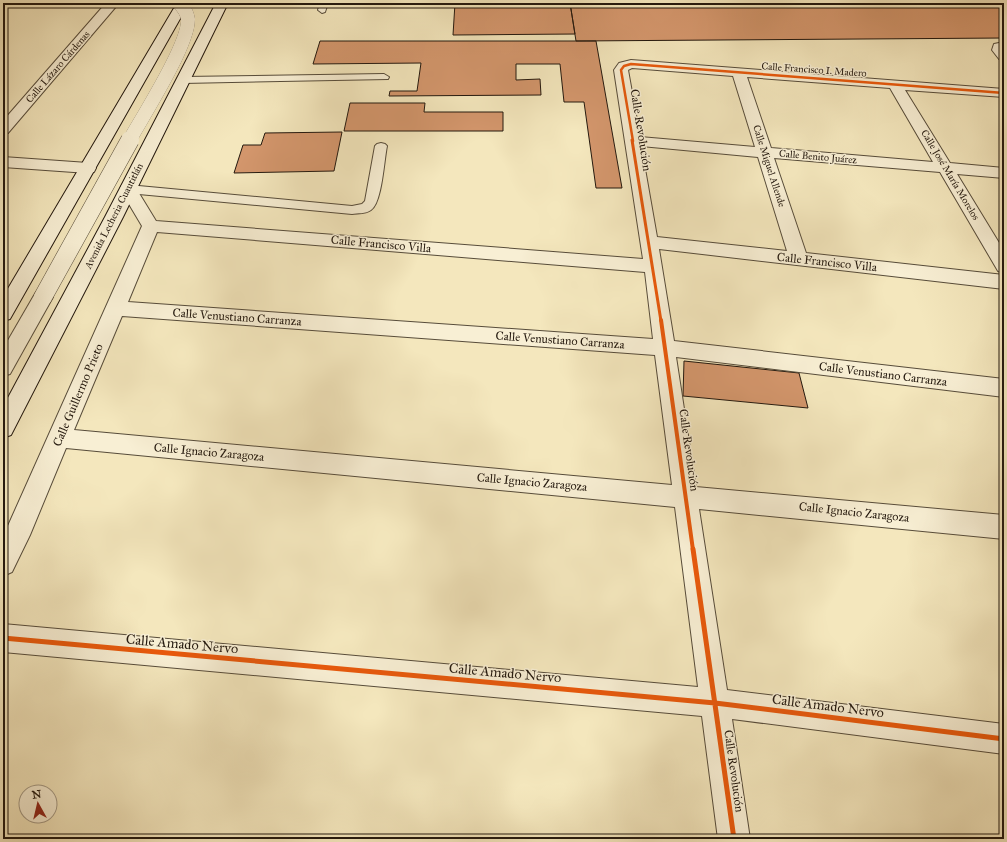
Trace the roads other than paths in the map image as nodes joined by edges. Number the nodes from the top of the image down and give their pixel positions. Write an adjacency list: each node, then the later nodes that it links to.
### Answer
1 (113, 3): 10 (street, Calle Lázaro Cárdenas)
2 (219, 3): 7 (street, Avenida Lecheria Cuautitlán)
3 (185, 4): 15 (street); 28 (street, bridge)
4 (624, 66): 5 (street, Calle Francisco I. Madero); 11 (street, Calle Revolución)
5 (739, 73): 8 (street, Calle Francisco I. Madero); 13 (street, Calle Miguel Allende)
6 (384, 77): 7 (lane)
7 (183, 80): 18 (street, Avenida Lecheria Cuautitlán)
8 (895, 85): 9 (street, Calle Francisco I. Madero); 16 (street, Calle José María Morelos)
9 (1004, 93)
10 (3, 130)
11 (633, 141): 13 (street, Calle Benito Juárez); 20 (street, Calle Revolución)
12 (381, 146): 18 (lane)
13 (764, 153): 16 (street, Calle Benito Juárez); 21 (street, Calle Miguel Allende)
14 (3, 162): 15 (street)
15 (88, 168): 26 (street)
16 (945, 168): 17 (street, Calle Benito Juárez); 23 (street, Calle José María Morelos)
17 (1004, 173)
18 (128, 189): 19 (street); 30 (street, Avenida Lecheria Cuautitlán)
19 (151, 226): 22 (street, Calle Francisco Villa); 25 (street, Calle Guillermo Prieto)
20 (649, 242): 21 (street, Calle Francisco Villa); 22 (street, Calle Revolución)
21 (799, 258): 24 (street, Calle Francisco Villa)
22 (653, 266): 27 (street, Calle Revolución)
23 (1004, 266)
24 (1004, 282)
25 (115, 308): 27 (street, Calle Venustiano Carranza); 31 (street, Calle Guillermo Prieto)
26 (3, 314)
27 (665, 348): 29 (street, Calle Venustiano Carranza); 32 (street, Calle Revolución)
28 (3, 368)
29 (1004, 388)
30 (3, 428)
31 (59, 438): 32 (street, Calle Ignacio Zaragoza); 34 (street, Calle Guillermo Prieto)
32 (686, 496): 33 (street, Calle Ignacio Zaragoza); 36 (street, Calle Revolución)
33 (1004, 527)
34 (3, 563)
35 (3, 638): 36 (street, Calle Amado Nervo)
36 (714, 703): 37 (street, Calle Amado Nervo); 38 (street, Calle Revolución)
37 (1004, 738)
38 (734, 839)

